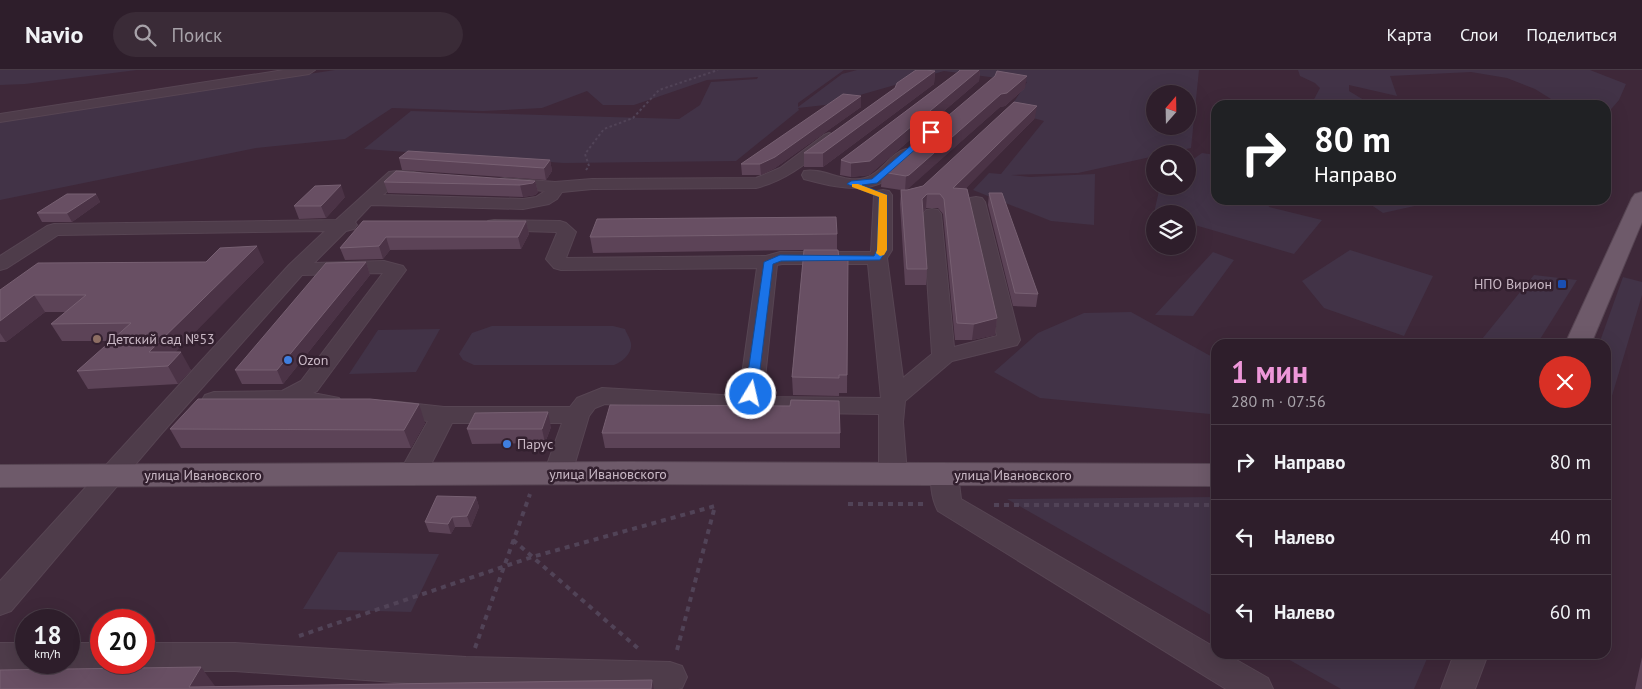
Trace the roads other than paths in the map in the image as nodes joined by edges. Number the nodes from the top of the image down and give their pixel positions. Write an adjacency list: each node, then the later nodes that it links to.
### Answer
1 (309, 70): 2 (street)
2 (0, 118)
3 (842, 129): 6 (street)
4 (920, 142): 10 (street)
5 (836, 167): 7 (street)
6 (782, 175): 7 (street); 11 (street)
7 (810, 176): 10 (street)
8 (425, 178): 13 (street)
9 (485, 182): 11 (street)
10 (851, 184): 19 (street)
11 (555, 187): 13 (street)
12 (1642, 198): 23 (main road)
13 (367, 200): 16 (street)
14 (976, 202): 24 (street)
15 (932, 214): 24 (street)
16 (342, 225): 17 (street); 21 (street); 22 (street)
17 (371, 225)
18 (480, 225): 20 (street)
19 (877, 258): 20 (street); 27 (street)
20 (768, 262): 28 (street)
21 (0, 264)
22 (296, 269): 25 (street); 26 (street)
23 (1580, 339)
24 (944, 356): 27 (street)
25 (287, 398): 26 (street); 30 (street)
26 (178, 401): 36 (street)
27 (892, 402): 28 (street); 32 (street)
28 (749, 404): 29 (street)
29 (577, 415): 30 (street); 31 (street)
30 (444, 416): 33 (street)
31 (547, 474): 32 (main road, улица Ивановского); 33 (main road, улица Ивановского)
32 (893, 474): 37 (main road, улица Ивановского)
33 (412, 475): 36 (main road, улица Ивановского)
34 (1211, 475): 37 (main road, улица Ивановского)
35 (0, 476): 36 (main road, улица Ивановского)
36 (112, 476): 38 (street)
37 (946, 489): 44 (street)
38 (0, 602)
39 (0, 657): 40 (street)
40 (15, 657)
41 (155, 657): 43 (street)
42 (1469, 659): 45 (street)
43 (670, 677)
44 (1256, 689)
45 (1458, 689)

